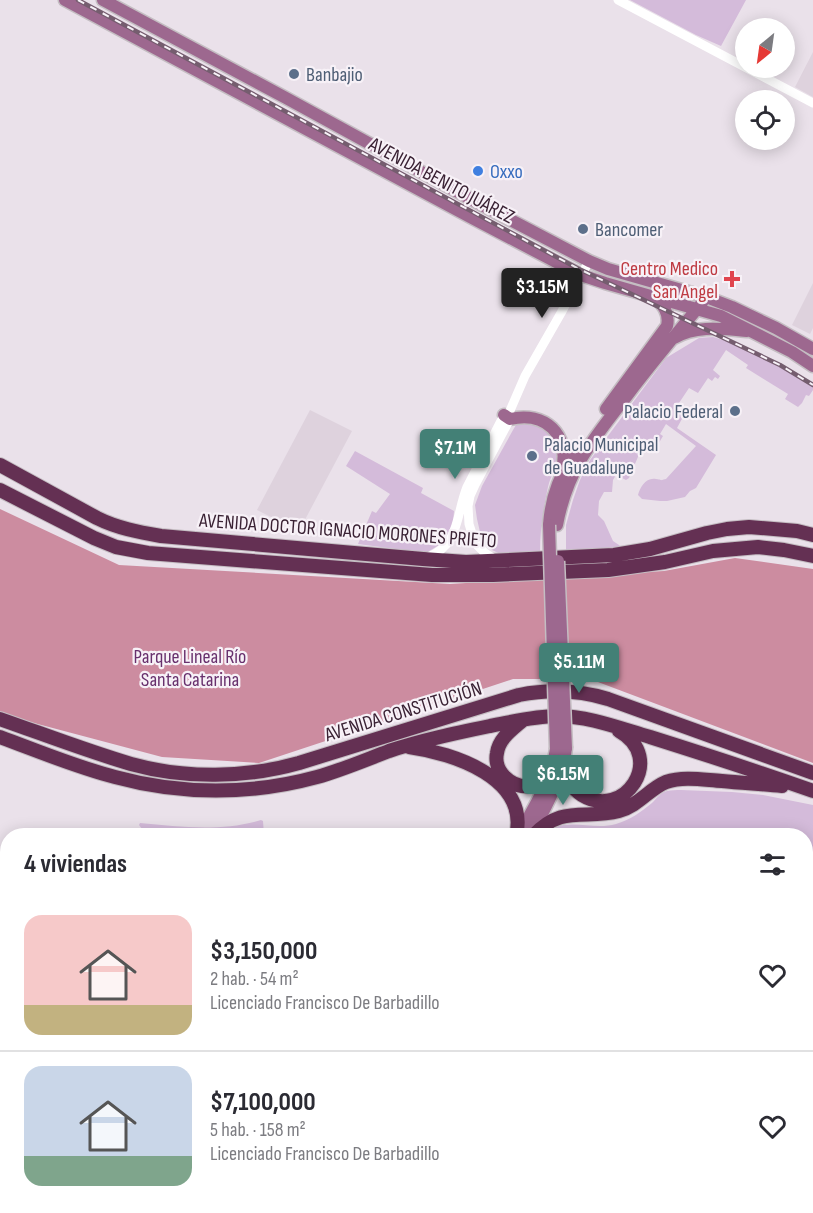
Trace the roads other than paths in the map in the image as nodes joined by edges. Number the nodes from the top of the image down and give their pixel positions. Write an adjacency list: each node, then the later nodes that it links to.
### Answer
1 (64, 0): 6 (main road, AVENIDA BENITO JUÁREZ)
2 (102, 0): 5 (main road, AVENIDA BENITO JUÁREZ)
3 (618, 0): 4 (street)
4 (813, 103)
5 (588, 261): 6 (street); 7 (main road, AVENIDA BENITO JUÁREZ)
6 (581, 275): 8 (main road, AVENIDA BENITO JUÁREZ); 17 (street)
7 (679, 290): 9 (main road, AVENIDA BENITO JUÁREZ); 10 (main road)
8 (653, 296): 10 (main road, AVENIDA BENITO JUÁREZ); 19 (main road)
9 (706, 297): 11 (main road); 15 (main road, AVENIDA BENITO JUÁREZ)
10 (684, 305): 11 (main road, AVENIDA BENITO JUÁREZ); 12 (main road)
11 (698, 309): 12 (main road); 13 (main road, AVENIDA BENITO JUÁREZ)
12 (681, 326): 14 (main road)
13 (753, 331): 14 (main road); 16 (main road, AVENIDA BENITO JUÁREZ)
14 (666, 345): 23 (main road)
15 (813, 349)
16 (813, 366)
17 (508, 416): 19 (main road); 26 (street); 27 (street)
18 (0, 465): 26 (highway, AVENIDA DOCTOR IGNACIO MORONES PRIETO)
19 (561, 477): 23 (main road)
20 (0, 481): 22 (highway)
21 (0, 490): 22 (highway, AVENIDA DOCTOR IGNACIO MORONES PRIETO)
22 (63, 522): 25 (highway, AVENIDA DOCTOR IGNACIO MORONES PRIETO)
23 (553, 525): 33 (main road, bridge)
24 (813, 535): 27 (highway, AVENIDA DOCTOR IGNACIO MORONES PRIETO)
25 (813, 556)
26 (423, 559): 27 (highway, AVENIDA DOCTOR IGNACIO MORONES PRIETO)
27 (501, 562)
28 (0, 719): 35 (highway, AVENIDA CONSTITUCIÓN)
29 (523, 720): 30 (highway, AVENIDA CONSTITUCIÓN); 32 (highway, AVENIDA CONSTITUCIÓN); 36 (highway)
30 (607, 724): 34 (highway); 37 (highway, AVENIDA CONSTITUCIÓN)
31 (0, 737): 32 (highway, AVENIDA CONSTITUCIÓN)
32 (404, 746): 38 (highway)
33 (561, 749): 34 (main road); 36 (main road)
34 (564, 764): 40 (main road)
35 (813, 773)
36 (550, 775): 39 (main road)
37 (807, 789): 41 (highway)
38 (518, 828)
39 (522, 828)
40 (536, 828)
41 (541, 828)

